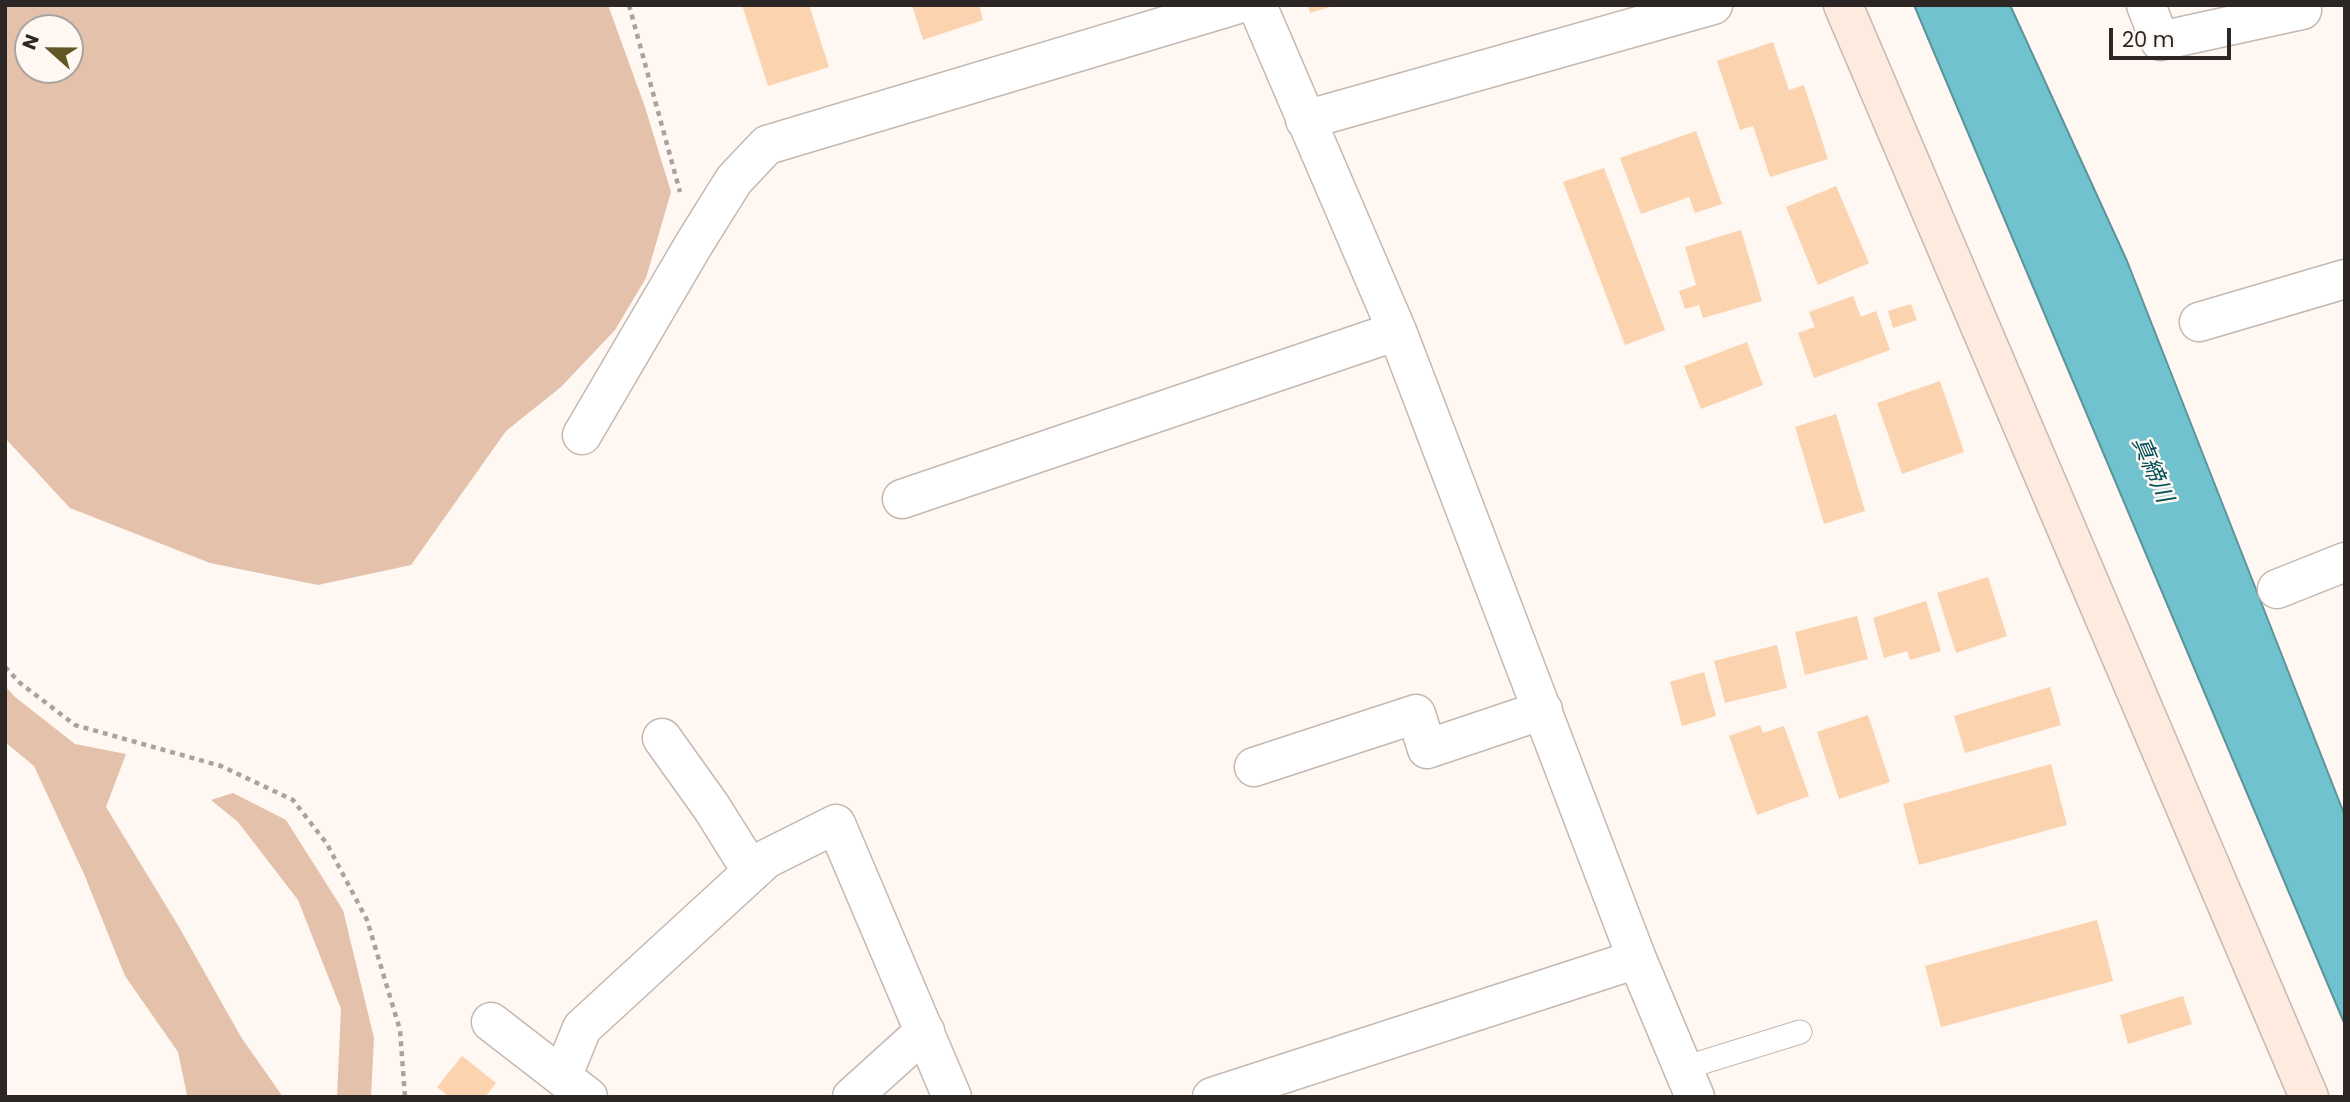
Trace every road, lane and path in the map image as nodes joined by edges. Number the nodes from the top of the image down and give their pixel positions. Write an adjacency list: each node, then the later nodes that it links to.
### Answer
1 (629, 5): 9 (path)
2 (1235, 5): 9 (street)
3 (1258, 5): 8 (street)
4 (1713, 5): 8 (street)
5 (1843, 5): 32 (street)
6 (2146, 5): 7 (street)
7 (2301, 5)
8 (1305, 120): 12 (street)
9 (694, 244): 13 (street)
10 (2345, 279): 11 (street)
11 (2199, 322)
12 (1397, 331): 14 (street); 18 (street)
13 (582, 435)
14 (902, 499)
15 (2345, 562): 16 (street)
16 (2277, 590)
17 (5, 667): 28 (path)
18 (1543, 710): 20 (street); 22 (street)
19 (662, 738): 21 (street)
20 (1254, 767)
21 (752, 872): 24 (street); 27 (street)
22 (1637, 959): 26 (street); 31 (street)
23 (491, 1022): 27 (street)
24 (925, 1031): 29 (street); 30 (street)
25 (1800, 1032): 26 (lane)
26 (1690, 1082)
27 (575, 1087)
28 (405, 1097)
29 (852, 1097)
30 (952, 1097)
31 (1212, 1097)
32 (2309, 1097)

